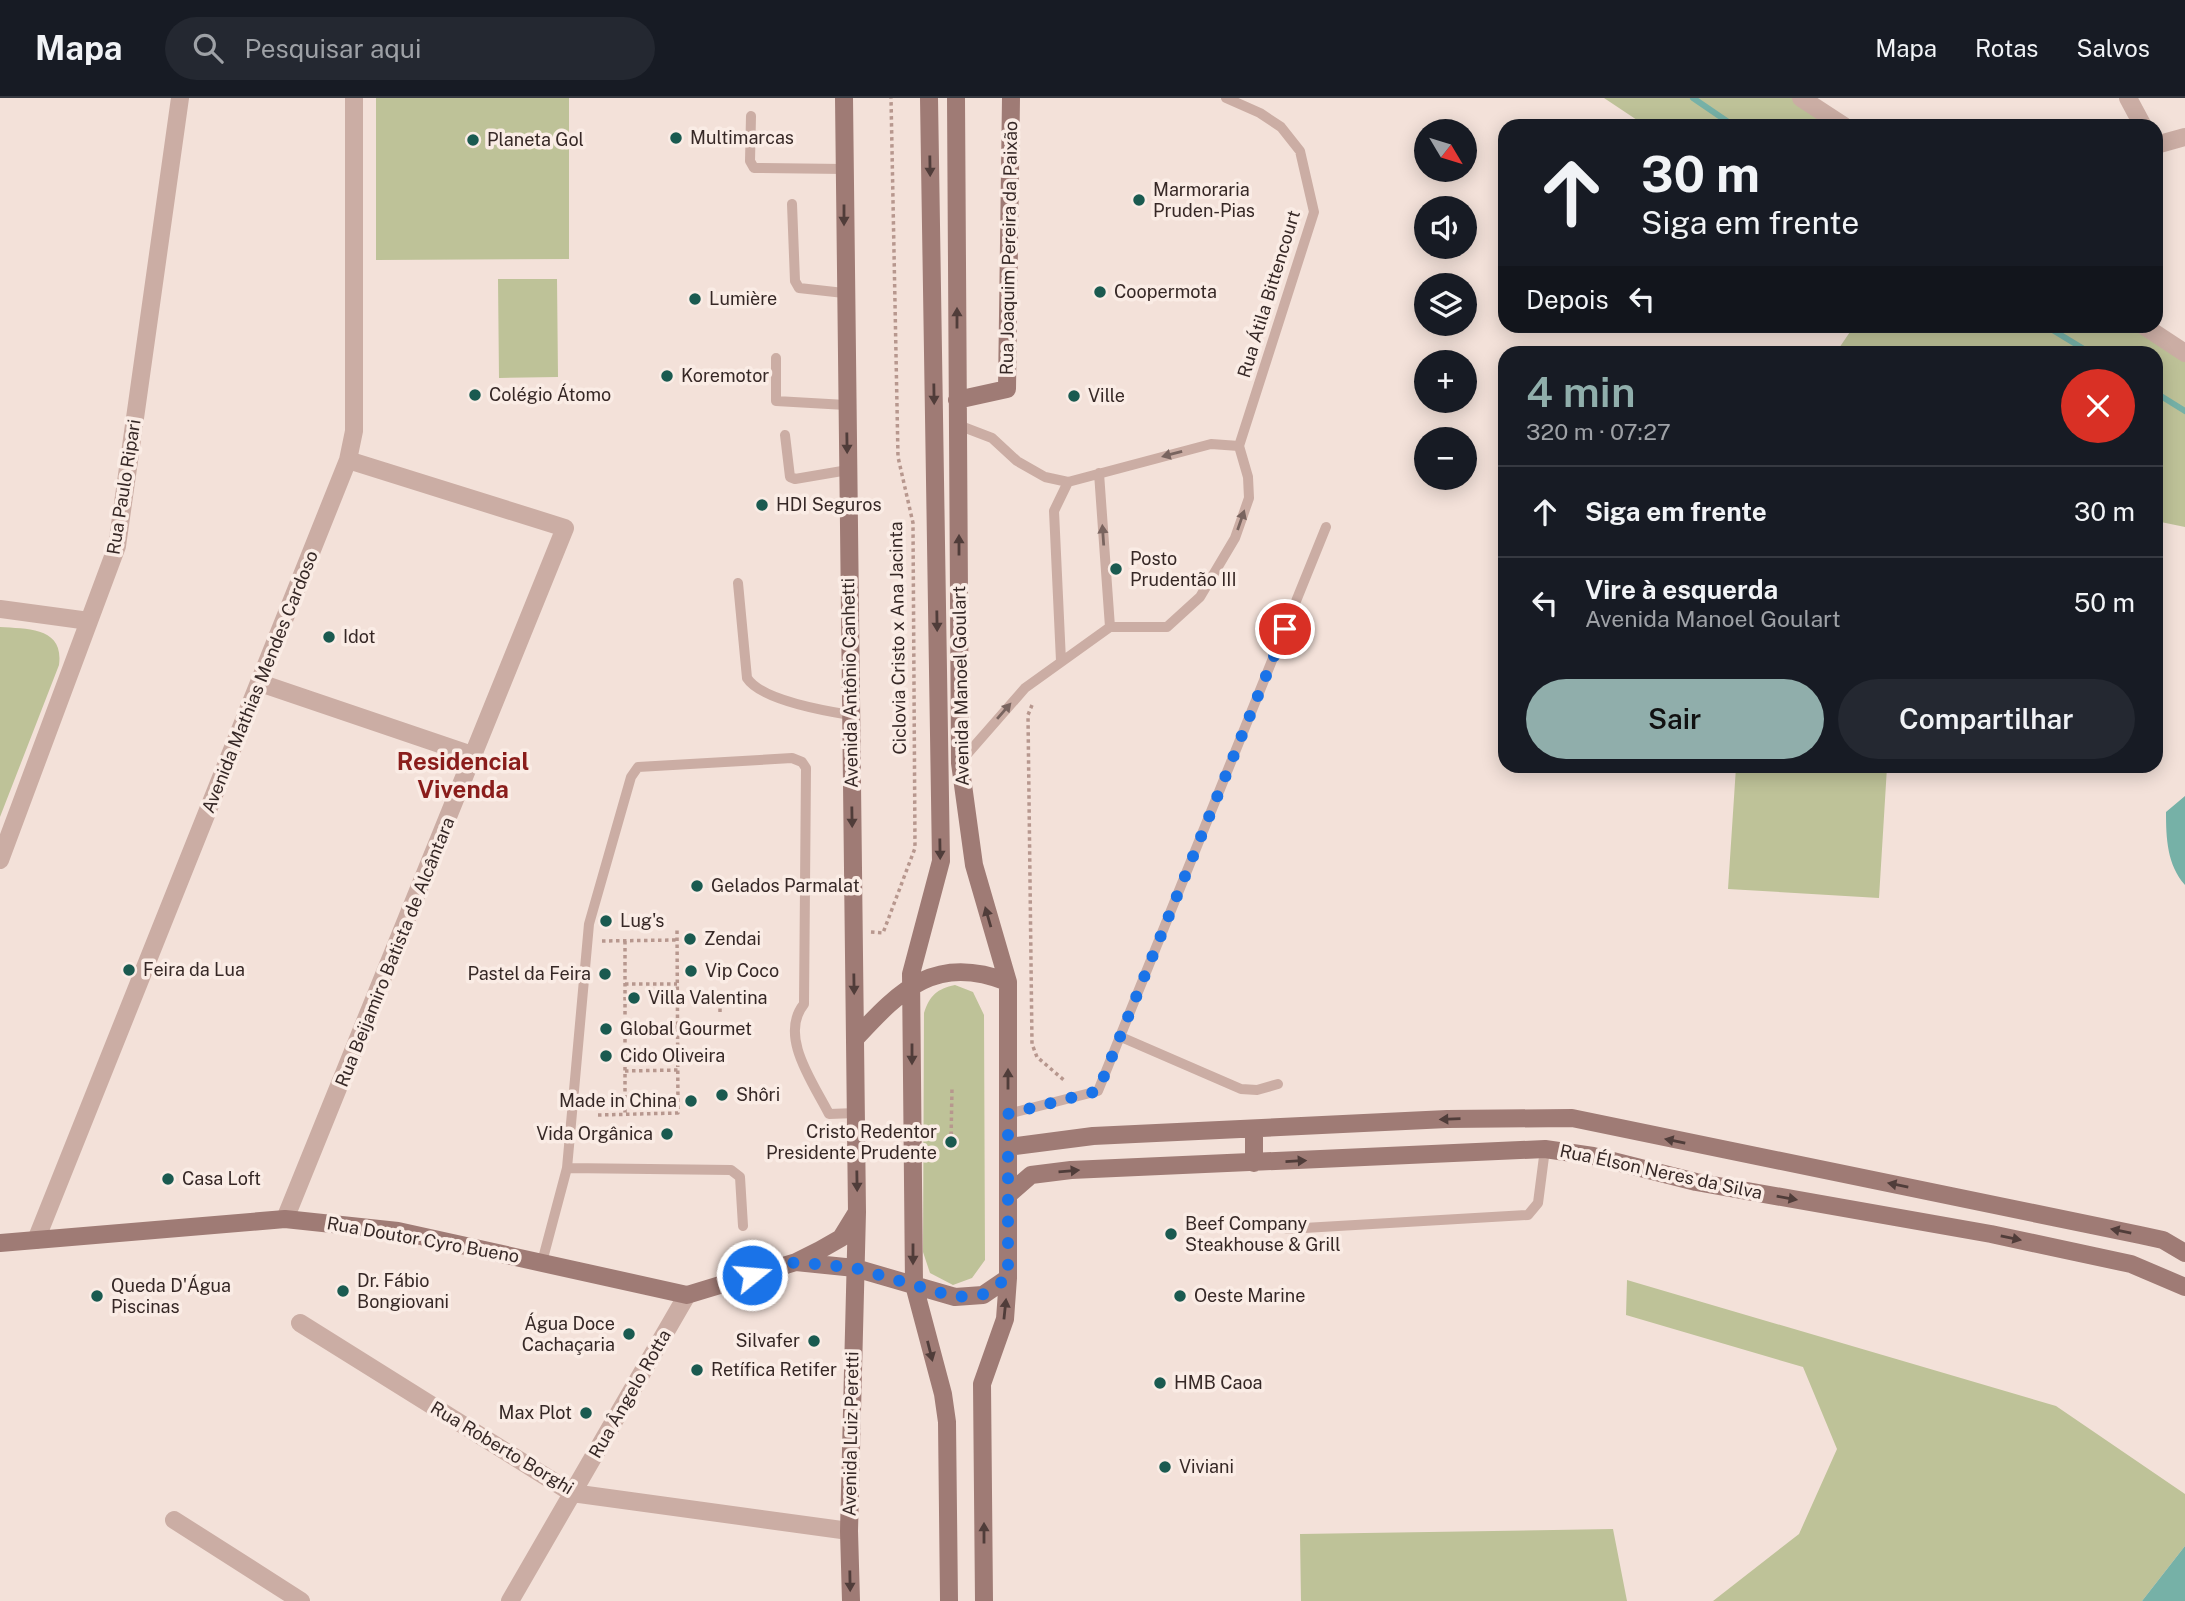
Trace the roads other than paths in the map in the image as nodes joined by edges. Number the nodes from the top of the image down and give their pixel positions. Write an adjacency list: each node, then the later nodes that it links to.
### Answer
1 (180, 98): 33 (street, Rua Paulo Ripari)
2 (354, 98): 26 (street, Avenida Mathias Mendes Cardoso)
3 (844, 98): 15 (street, Avenida Antônio Canhetti)
4 (929, 98): 42 (street, Avenida Manoel Goulart, one-way to 42)
5 (956, 98): 21 (street, Avenida Manoel Goulart, one-way to 5)
6 (1011, 98): 21 (street, Rua Joaquim Pereira da Paixão)
7 (1226, 98): 25 (lane, Rua Átila Bittencourt)
8 (1801, 98): 11 (street)
9 (2128, 98): 12 (street)
10 (751, 116): 15 (lane)
11 (1833, 119)
12 (2139, 119)
13 (2185, 136): 14 (street)
14 (2163, 143)
15 (844, 169): 17 (street, Avenida Antônio Canhetti, one-way to 17)
16 (792, 204): 17 (lane)
17 (845, 293): 22 (street, Avenida Antônio Canhetti)
18 (2155, 333): 19 (street)
19 (2185, 353)
20 (775, 358): 22 (lane)
21 (957, 400): 23 (street, Avenida Manoel Goulart)
22 (846, 405): 27 (street, Avenida Antônio Canhetti, one-way to 27)
23 (958, 425): 29 (lane); 39 (street, Avenida Manoel Goulart, one-way to 23)
24 (785, 435): 27 (lane)
25 (1239, 446): 28 (lane, one-way to 28); 34 (lane, one-way to 25)
26 (348, 460): 36 (street, Avenida Mathias Mendes Cardoso); 38 (street, Rua Beijamiro Batista de Alcântara)
27 (848, 470): 37 (street, Avenida Antônio Canhetti)
28 (1099, 473): 29 (lane); 34 (lane, one-way to 28)
29 (1068, 482): 35 (lane)
30 (1326, 527): 43 (lane)
31 (738, 583): 37 (lane)
32 (0, 609): 33 (street)
33 (89, 621): 40 (street, Rua Paulo Ripari)
34 (1110, 627): 35 (lane)
35 (1061, 661): 39 (lane, one-way to 35)
36 (260, 683): 38 (street); 58 (street, Avenida Mathias Mendes Cardoso)
37 (850, 715): 44 (street, Avenida Antônio Canhetti, one-way to 44)
38 (475, 756): 55 (street, Rua Beijamiro Batista de Alcântara)
39 (960, 763): 41 (street, Avenida Manoel Goulart, one-way to 39)
40 (0, 860)
41 (1009, 982): 42 (street); 47 (street, Avenida Manoel Goulart, one-way to 41)
42 (911, 986): 44 (street); 65 (street, Avenida Manoel Goulart, one-way to 65)
43 (1121, 1037): 45 (lane); 47 (lane)
44 (855, 1039): 46 (street, Avenida Antônio Canhetti)
45 (1278, 1084)
46 (856, 1113): 52 (lane); 54 (street, Avenida Antônio Canhetti, one-way to 54)
47 (1008, 1114): 49 (street, Avenida Manoel Goulart)
48 (1254, 1129): 49 (street, Rua Élson Neres da Silva); 51 (street); 60 (street, Rua Élson Neres da Silva, one-way to 48)
49 (1008, 1147): 53 (street, Avenida Manoel Goulart)
50 (1545, 1149): 51 (street, Rua Élson Neres da Silva, one-way to 50); 57 (lane); 66 (street, Rua Élson Neres da Silva, one-way to 66)
51 (1254, 1163): 53 (street, Rua Élson Neres da Silva, one-way to 51)
52 (567, 1168): 56 (lane); 61 (lane)
53 (1008, 1195): 64 (street, Avenida Manoel Goulart)
54 (857, 1212): 62 (street, Rua Doutor Cyro Bueno); 63 (street, Avenida Antônio Canhetti)
55 (285, 1219): 58 (street, Rua Doutor Cyro Bueno); 61 (street, Rua Doutor Cyro Bueno)
56 (743, 1226)
57 (1287, 1229)
58 (36, 1240): 59 (street, Rua Doutor Cyro Bueno)
59 (0, 1243)
60 (2185, 1253)
61 (542, 1262): 67 (street, Rua Doutor Cyro Bueno)
62 (796, 1262): 63 (street, Rua Doutor Cyro Bueno); 67 (street, Rua Doutor Cyro Bueno)
63 (855, 1268): 65 (street, Rua Doutor Cyro Bueno); 71 (street, Avenida Luiz Peretti)
64 (1008, 1278): 65 (street, Rua Doutor Cyro Bueno); 76 (street, Avenida Manoel Goulart, one-way to 64)
65 (914, 1285): 75 (street, Avenida Manoel Goulart, one-way to 75)
66 (2185, 1287)
67 (687, 1295): 69 (street, Rua Ângelo Rotta)
68 (300, 1323): 69 (street, Rua Roberto Borghi)
69 (572, 1493): 71 (street, Rua Roberto Borghi); 73 (street, Rua Ângelo Rotta)
70 (174, 1520): 72 (street)
71 (849, 1531): 74 (street, Avenida Luiz Peretti, one-way to 74)
72 (301, 1601)
73 (510, 1601)
74 (850, 1601)
75 (949, 1601)
76 (984, 1601)

